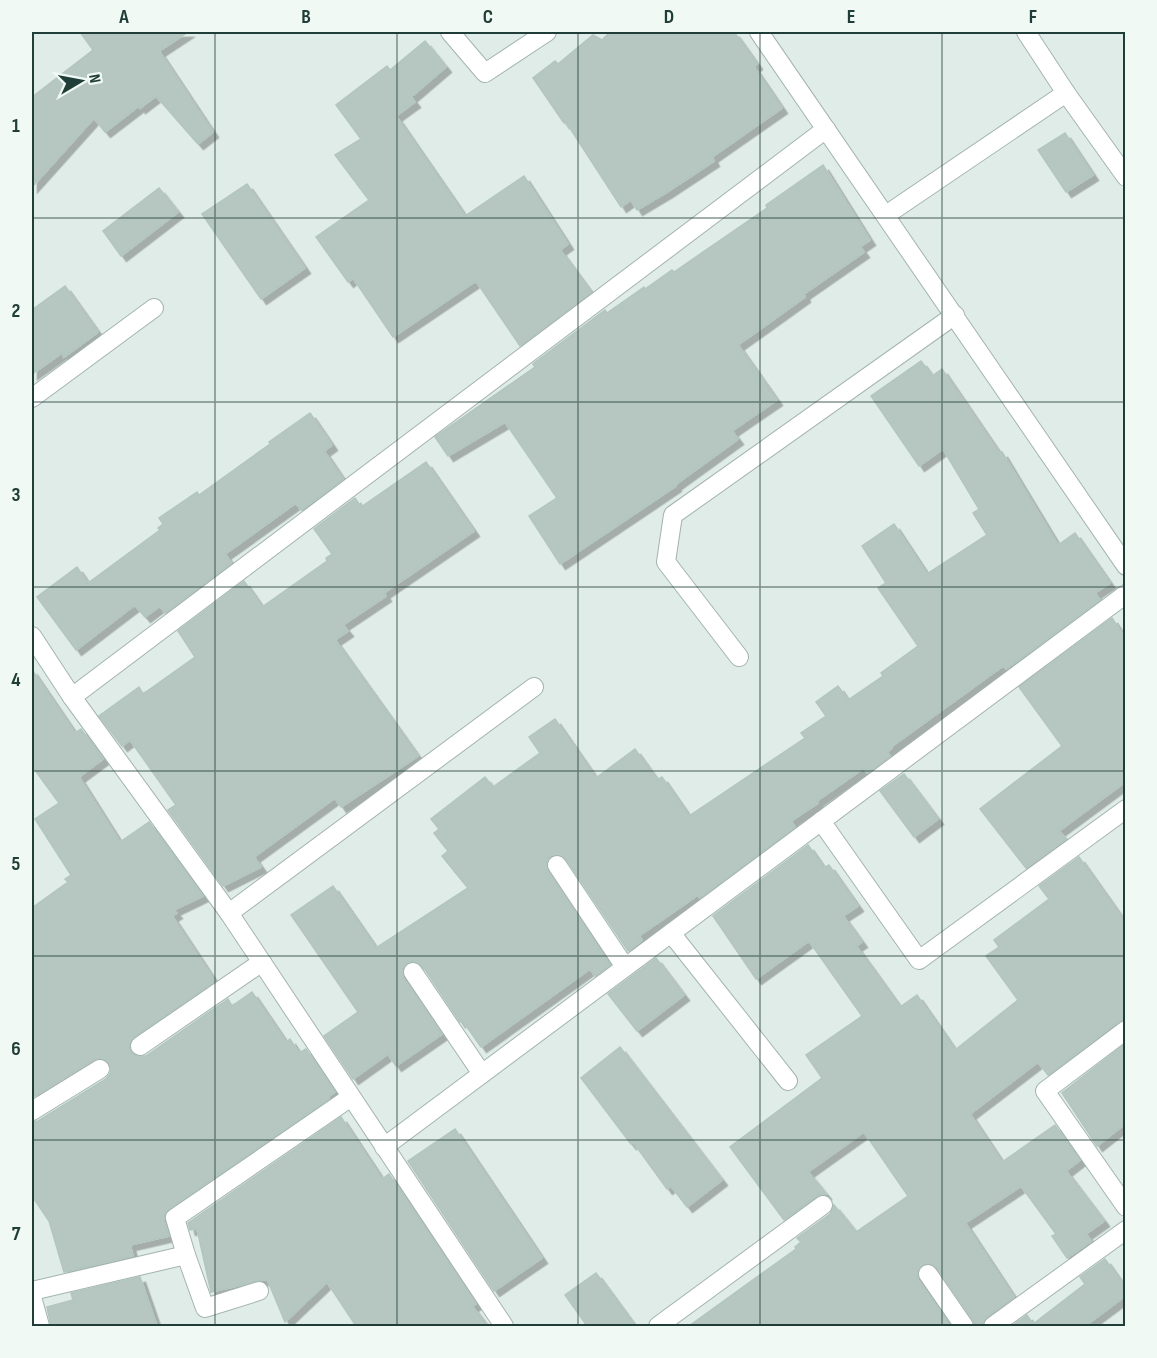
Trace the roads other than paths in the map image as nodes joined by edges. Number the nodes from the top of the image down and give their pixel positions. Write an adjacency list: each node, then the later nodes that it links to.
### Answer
1 (450, 32): 2 (street)
2 (547, 32)
3 (759, 32): 6 (street)
4 (1026, 32): 5 (street)
5 (1066, 93): 7 (street); 8 (street)
6 (826, 129): 8 (street); 17 (street)
7 (1125, 177)
8 (886, 215): 10 (street)
9 (154, 308): 11 (street)
10 (955, 315): 12 (street); 15 (street)
11 (32, 398)
12 (1125, 566)
13 (1125, 594): 19 (street)
14 (32, 636): 17 (street)
15 (739, 657)
16 (534, 687): 21 (street)
17 (72, 697): 21 (street)
18 (1125, 809): 19 (street)
19 (822, 821): 22 (street)
20 (557, 865): 24 (street)
21 (229, 914): 23 (street)
22 (671, 933): 24 (street); 30 (street)
23 (261, 962): 27 (street); 31 (street)
24 (625, 968): 29 (street)
25 (413, 972): 29 (street)
26 (1125, 1030): 35 (street)
27 (140, 1046)
28 (100, 1069): 32 (street)
29 (482, 1074): 33 (street)
30 (788, 1081)
31 (351, 1097): 33 (street); 37 (street)
32 (32, 1111)
33 (384, 1147): 43 (street)
34 (823, 1204): 44 (street)
35 (1125, 1207)
36 (1125, 1230): 46 (street)
37 (186, 1255): 39 (street); 40 (street)
38 (928, 1274): 45 (street)
39 (32, 1291)
40 (259, 1291)
41 (32, 1297): 42 (street)
42 (40, 1326)
43 (504, 1326)
44 (658, 1326)
45 (964, 1326)
46 (993, 1326)

